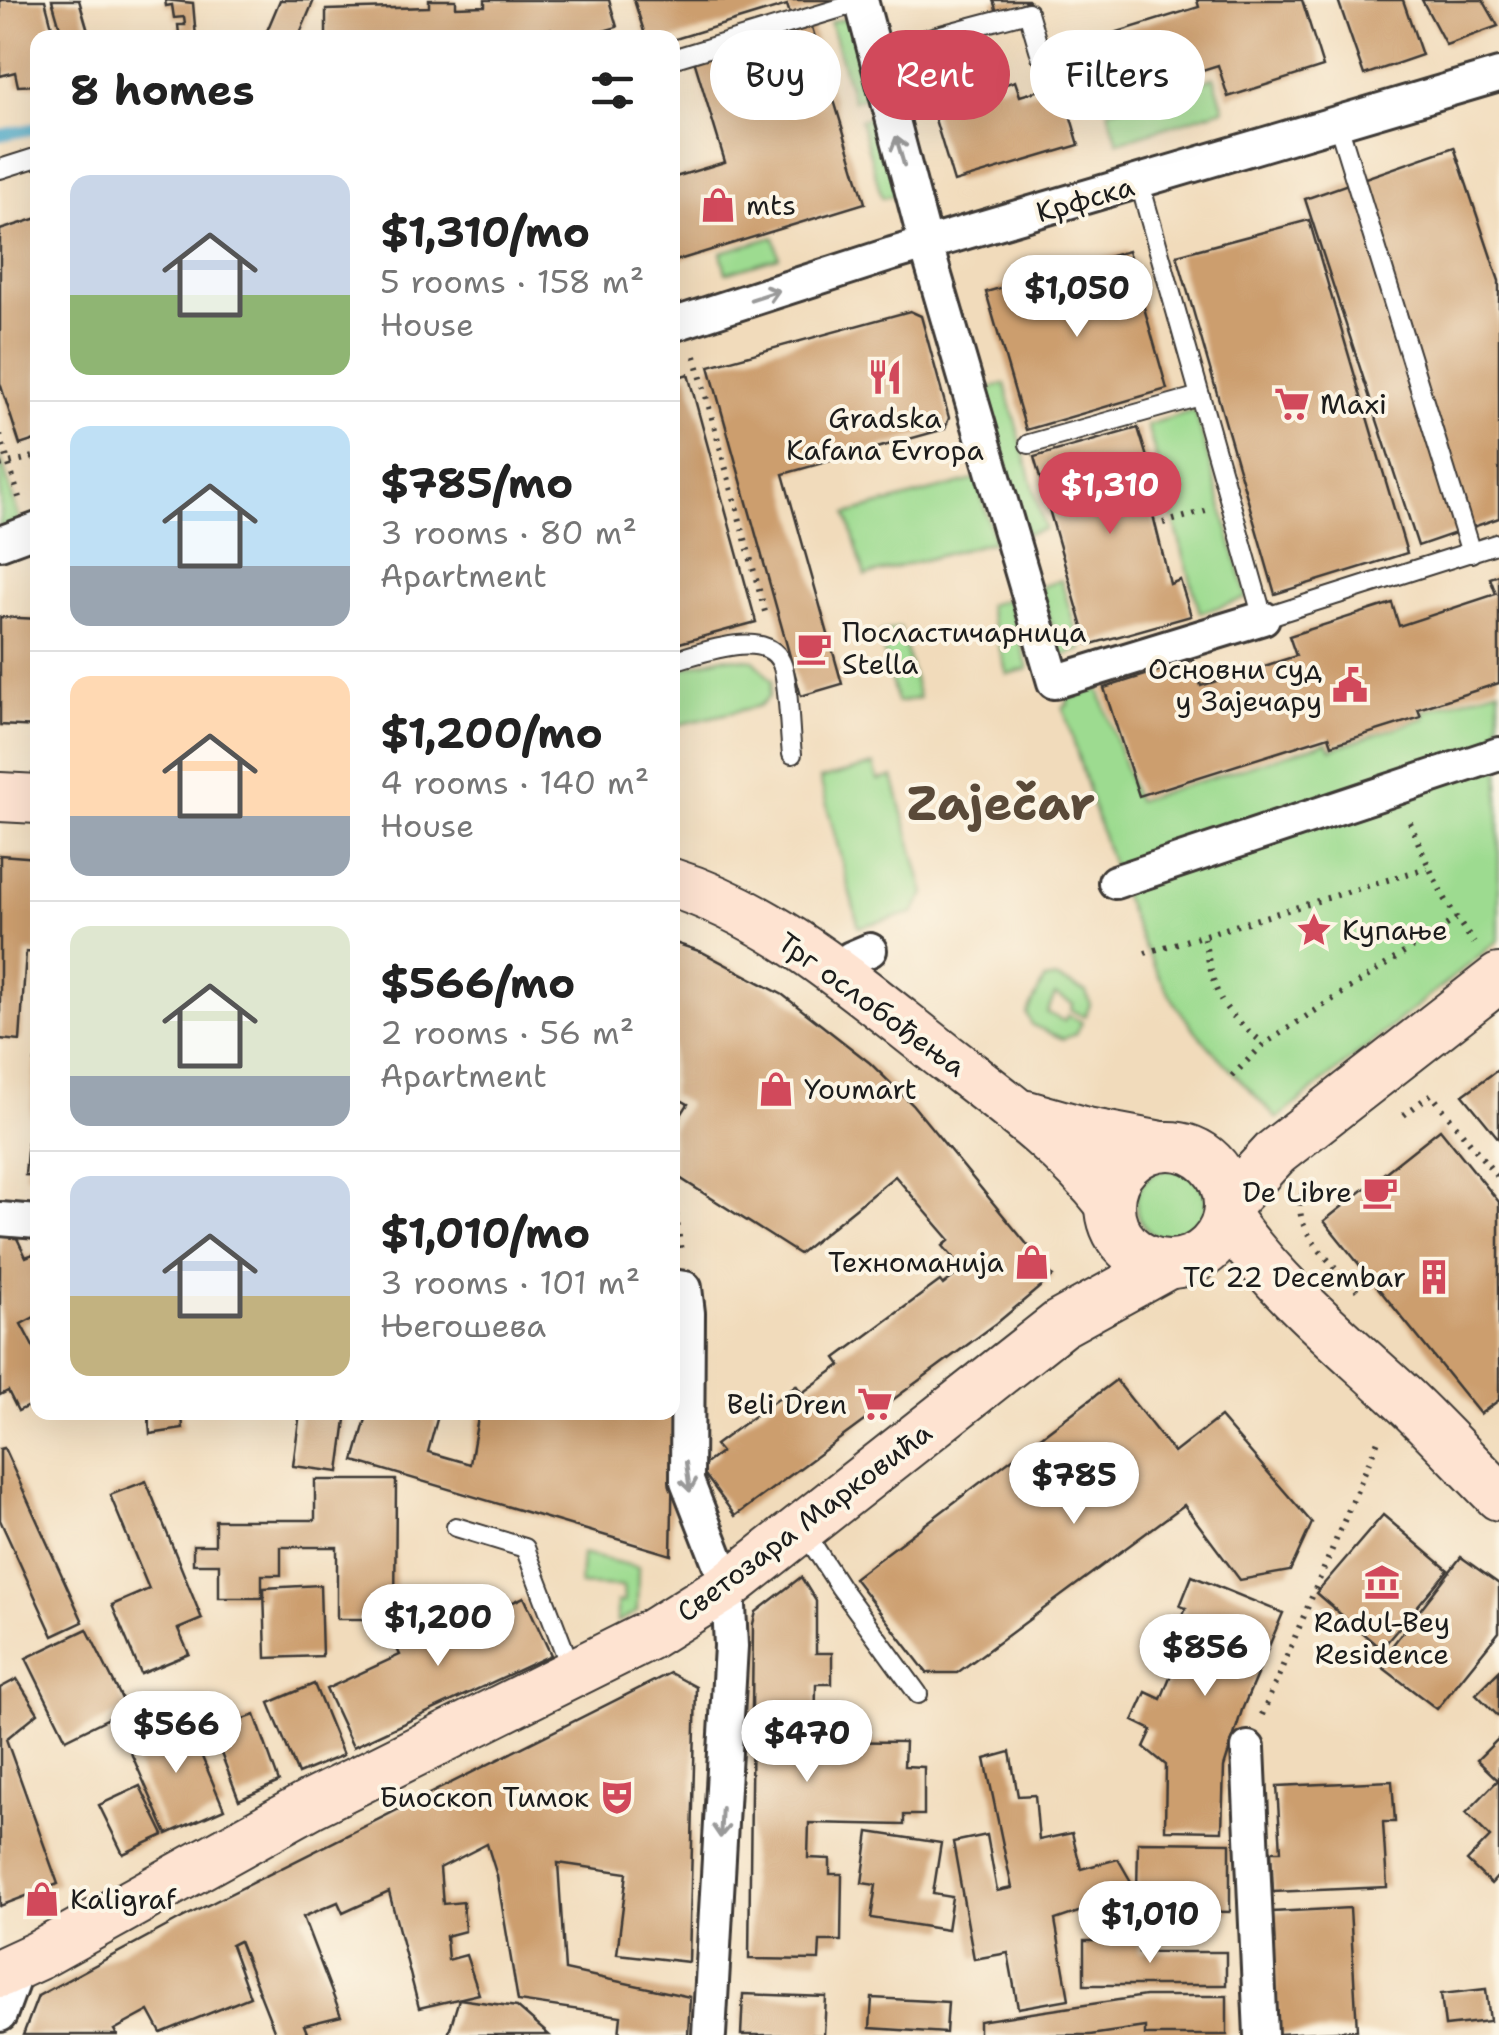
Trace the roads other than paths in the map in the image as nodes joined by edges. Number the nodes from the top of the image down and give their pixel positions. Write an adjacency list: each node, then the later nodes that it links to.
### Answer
1 (861, 1): 2 (street); 5 (lane)
2 (868, 30)
3 (960, 30): 4 (lane)
4 (1033, 30)
5 (680, 57)
6 (1499, 74): 8 (street, Крфска)
7 (891, 120): 12 (street, one-way to 7)
8 (1338, 124): 11 (street, Крфска); 17 (lane)
9 (30, 160): 10 (lane)
10 (0, 169)
11 (1140, 184): 12 (street, Крфска); 14 (lane)
12 (926, 245): 13 (street, Крфска, one-way to 12); 18 (street)
13 (680, 323)
14 (1200, 396): 15 (lane); 18 (lane)
15 (1030, 444)
16 (1499, 544): 17 (lane)
17 (1471, 553): 18 (lane)
18 (1262, 618)
19 (680, 659): 20 (lane)
20 (792, 754)
21 (1499, 754): 24 (street)
22 (0, 796): 23 (street)
23 (30, 798)
24 (1115, 882)
25 (680, 887): 27 (street, Трг ослобођења)
26 (1488, 963): 29 (street)
27 (1019, 1113): 28 (street, Трг ослобођења); 30 (street, Трг ослобођења)
28 (1177, 1148): 29 (street, Трг ослобођења); 30 (street); 31 (street)
29 (1276, 1152): 31 (street)
30 (1110, 1210): 34 (street); 37 (street, Светозара Марковића)
31 (1228, 1211): 34 (street); 36 (street)
32 (0, 1219): 33 (street)
33 (30, 1221)
34 (1175, 1264): 36 (street); 37 (street, Светозара Марковића)
35 (680, 1290): 41 (street, one-way to 41)
36 (1296, 1302): 38 (street)
37 (1060, 1324): 40 (street, Светозара Марковића)
38 (1499, 1496)
39 (456, 1528): 42 (lane)
40 (802, 1528): 41 (street, Светозара Марковића); 43 (lane)
41 (728, 1586): 42 (street, Светозара Марковића); 47 (street, one-way to 47)
42 (574, 1676): 45 (street, Светозара Марковића)
43 (918, 1694)
44 (1248, 1748): 48 (street)
45 (9, 1970): 46 (street)
46 (0, 2015)
47 (709, 2035)
48 (1261, 2035)

